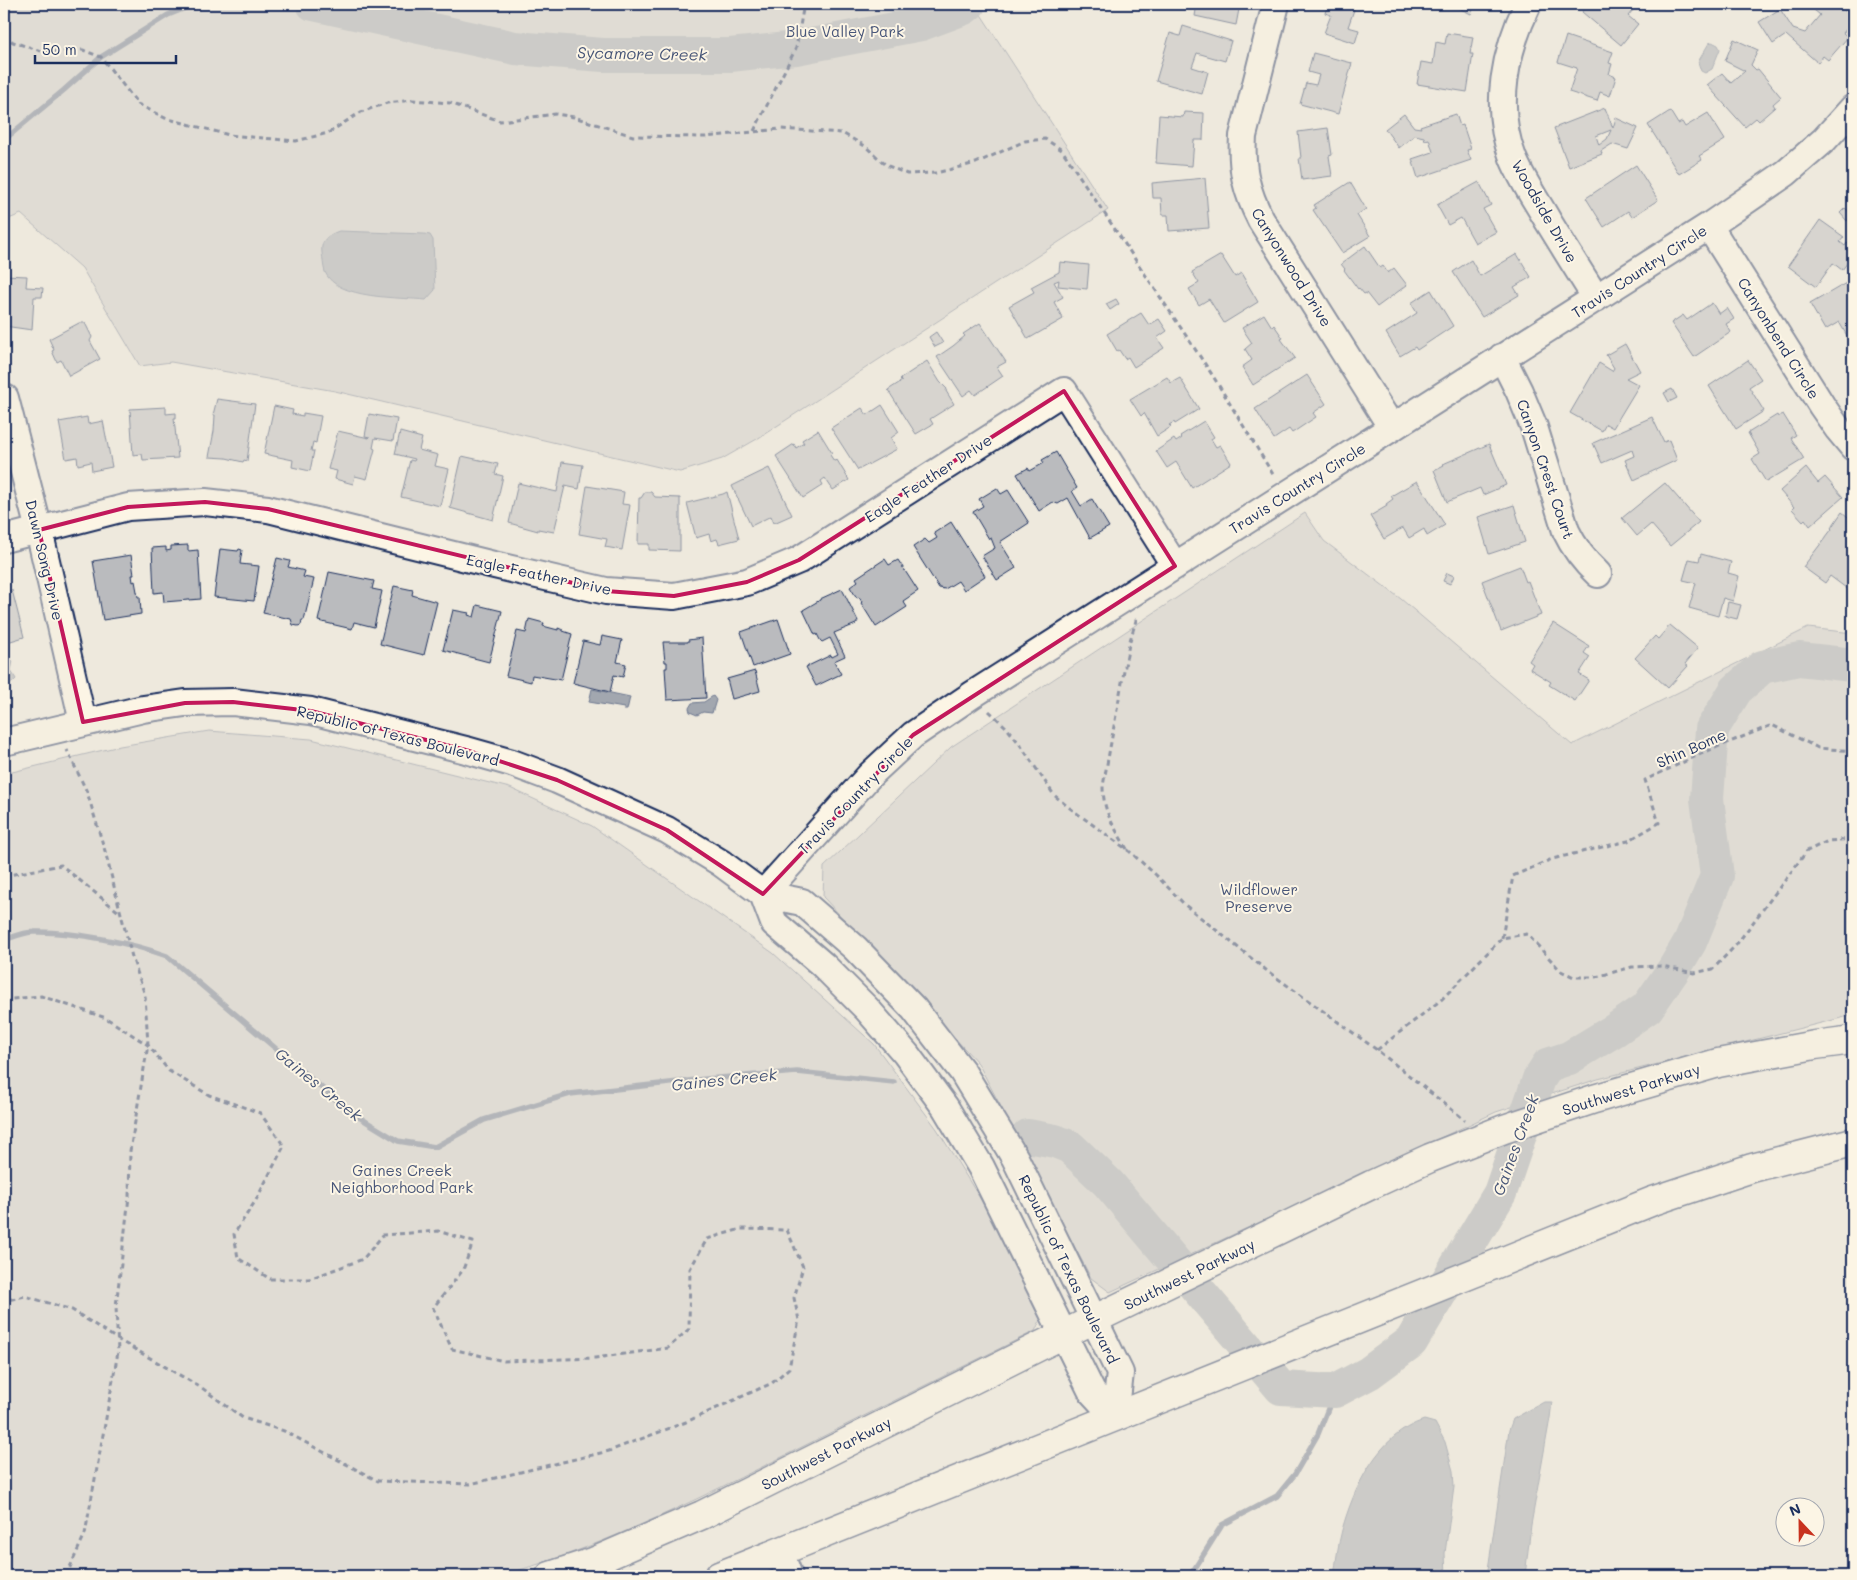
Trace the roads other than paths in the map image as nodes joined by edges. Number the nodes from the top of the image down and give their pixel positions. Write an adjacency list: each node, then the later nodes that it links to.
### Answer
1 (1276, 4): 8 (street, Canyonwood Drive)
2 (1528, 4): 5 (street, Woodside Drive)
3 (1853, 108): 4 (street, Travis Country Circle)
4 (1709, 226): 5 (street, Travis Country Circle); 9 (street, Canyonbend Circle)
5 (1596, 298): 6 (street, Travis Country Circle)
6 (1502, 357): 8 (street, Travis Country Circle); 13 (street, Canyon Crest Court)
7 (5, 398): 10 (street, Dawn Song Drive)
8 (1392, 428): 12 (street, Travis Country Circle)
9 (1853, 447)
10 (38, 530): 11 (street, Eagle Feather Drive); 12 (street, Eagle Feather Drive); 14 (street, Dawn Song Drive)
11 (4, 539)
12 (1175, 566): 16 (street, Travis Country Circle)
13 (1598, 574)
14 (83, 722): 15 (street, Republic of Texas Boulevard); 16 (street, Republic of Texas Boulevard)
15 (4, 742)
16 (763, 894): 19 (street, Republic of Texas Boulevard); 20 (street)
17 (1853, 1040): 19 (main road, Southwest Parkway)
18 (1853, 1142): 21 (main road)
19 (1095, 1320): 20 (main road, Southwest Parkway); 21 (street, Republic of Texas Boulevard)
20 (1064, 1334): 21 (street); 23 (main road, Southwest Parkway)
21 (1115, 1418): 22 (main road)
22 (784, 1564): 24 (main road)
23 (550, 1576)
24 (719, 1576)

